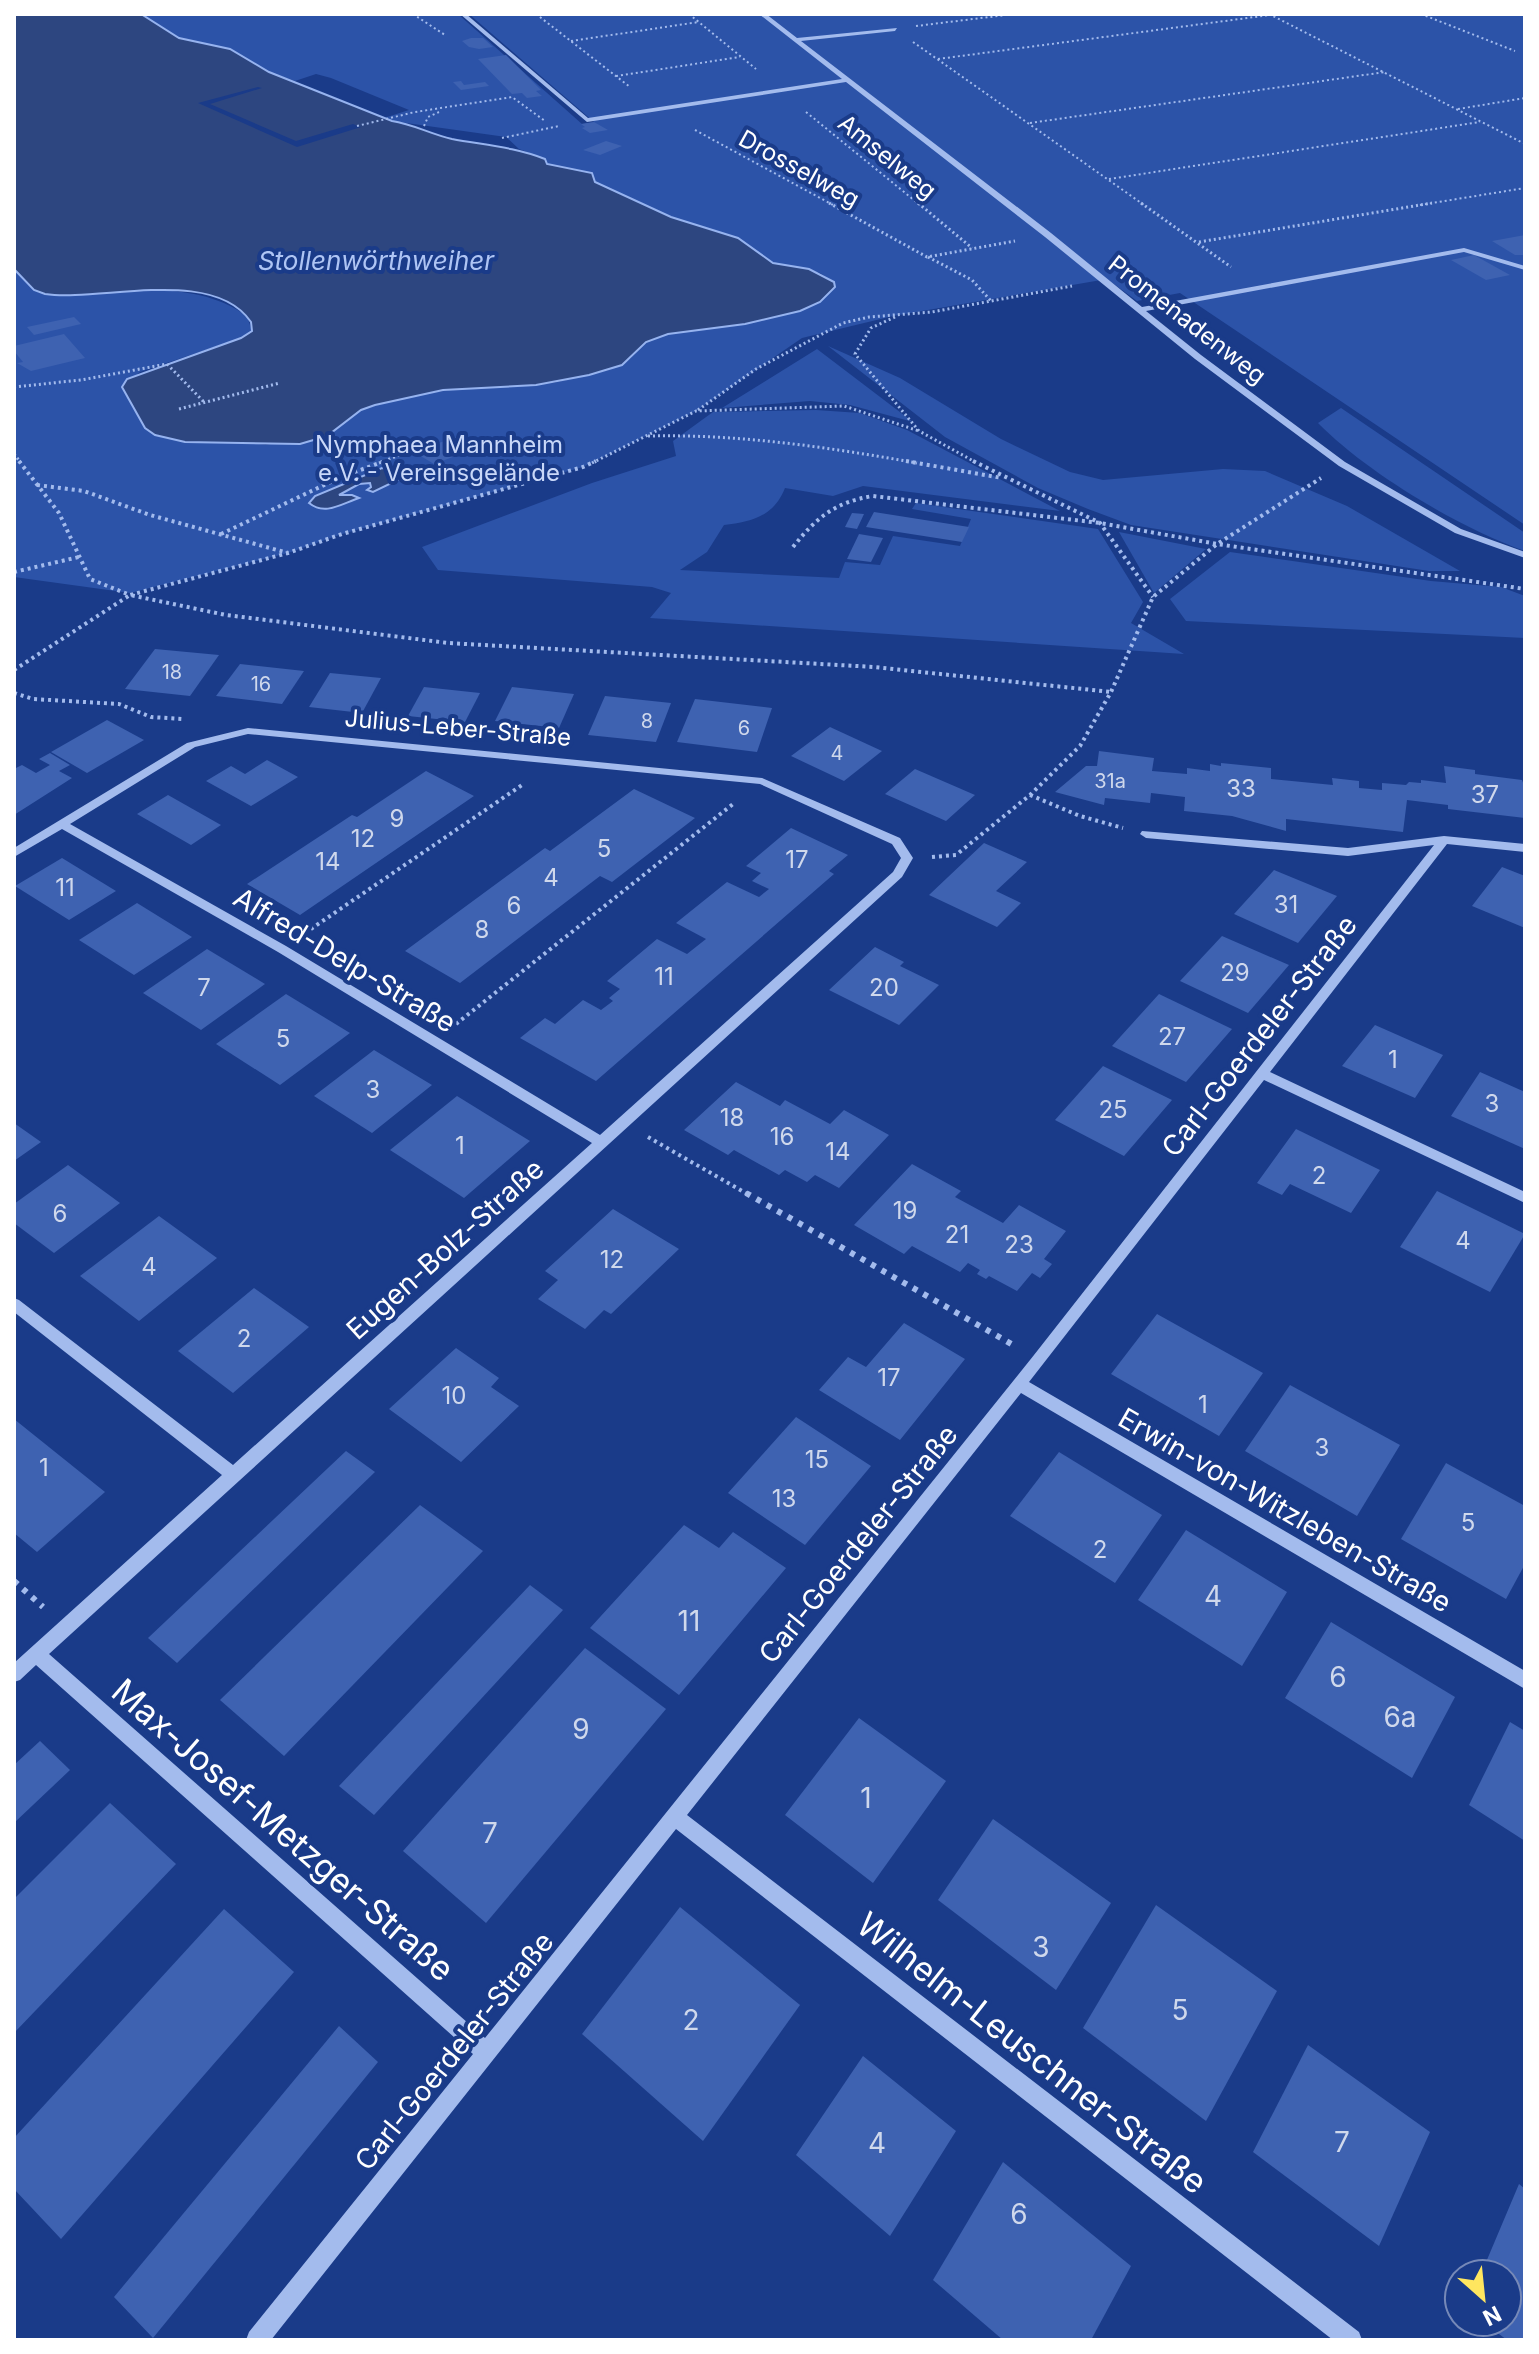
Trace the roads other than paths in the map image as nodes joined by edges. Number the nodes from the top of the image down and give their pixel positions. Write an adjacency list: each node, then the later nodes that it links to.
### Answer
1 (463, 14): 5 (street)
2 (762, 14): 4 (street, Promenadenweg)
3 (895, 29): 4 (street)
4 (794, 40): 5 (street, Promenadenweg)
5 (847, 80): 7 (street, Promenadenweg)
6 (1525, 268): 7 (street)
7 (1140, 310): 8 (street, Promenadenweg)
8 (1525, 555)
9 (62, 824): 13 (street, Julius-Leber-Straße); 14 (street, Julius-Leber-Straße); 16 (street, Alfred-Delp-Straße)
10 (1146, 834): 11 (street)
11 (1444, 840): 12 (street); 15 (street, Carl-Goerdeler-Straße)
12 (1525, 848)
13 (14, 853)
14 (907, 858): 16 (street, Eugen-Bolz-Straße)
15 (1263, 1074): 17 (street); 19 (street, Carl-Goerdeler-Straße)
16 (601, 1142): 20 (street, Eugen-Bolz-Straße)
17 (1525, 1198)
18 (14, 1304): 20 (street)
19 (1019, 1384): 23 (street, Erwin-von-Witzleben-Straße); 24 (street, Carl-Goerdeler-Straße)
20 (235, 1476): 21 (street, Eugen-Bolz-Straße)
21 (36, 1654): 22 (street, Eugen-Bolz-Straße); 25 (street, Max-Josef-Metzger-Straße)
22 (14, 1674)
23 (1525, 1681)
24 (674, 1816): 25 (street, Carl-Goerdeler-Straße); 27 (street, Wilhelm-Leuschner-Straße)
25 (487, 2053): 26 (street, Carl-Goerdeler-Straße)
26 (257, 2340)
27 (1351, 2340)

